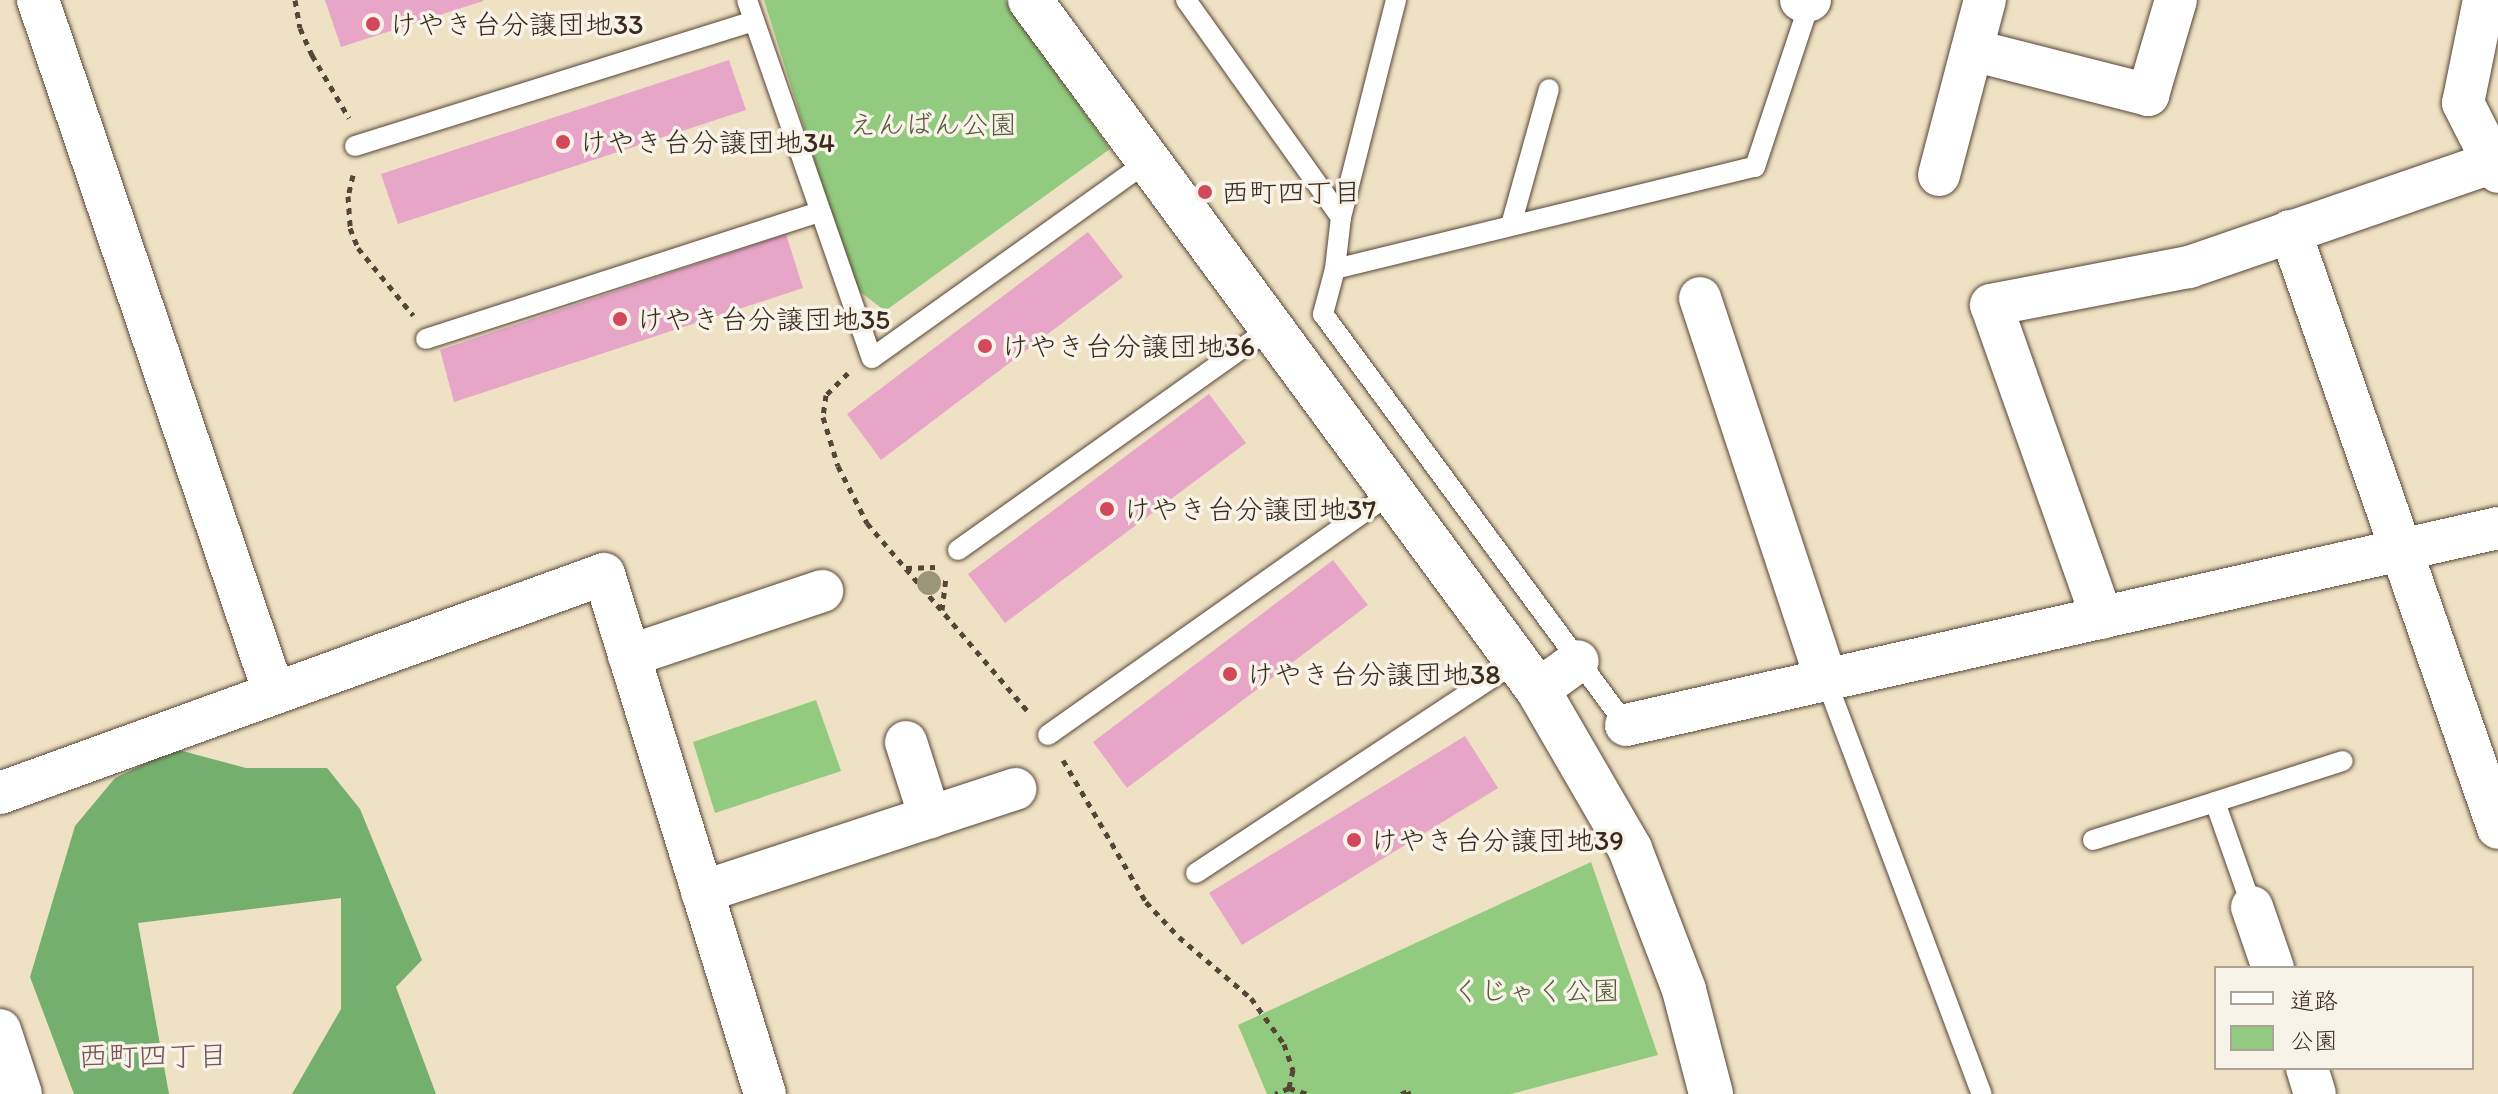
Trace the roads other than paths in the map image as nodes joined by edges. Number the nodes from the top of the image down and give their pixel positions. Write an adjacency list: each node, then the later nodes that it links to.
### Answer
1 (38, 0): 35 (street)
2 (747, 0): 10 (lane)
3 (1030, 0): 14 (street)
4 (1186, 0): 18 (lane)
5 (1396, 0): 18 (lane)
6 (1985, 0): 11 (street)
7 (2176, 0): 11 (street)
8 (2484, 0): 15 (street)
9 (1807, 1): 19 (lane)
10 (754, 21): 13 (lane); 17 (lane)
11 (1972, 50): 16 (street)
12 (1549, 89): 19 (lane)
13 (355, 146)
14 (1148, 161): 17 (lane); 23 (street)
15 (2496, 167): 20 (street)
16 (1939, 175)
17 (819, 212): 24 (lane)
18 (1341, 217): 21 (lane)
19 (1511, 225): 21 (lane)
20 (2290, 231): 27 (street); 30 (street)
21 (1335, 269): 32 (lane)
22 (1700, 298): 34 (street)
23 (1270, 328): 25 (street); 28 (lane)
24 (426, 339)
25 (1393, 492): 33 (street); 37 (lane)
26 (2498, 528): 27 (street)
27 (2401, 550): 30 (street); 44 (street)
28 (953, 557)
29 (822, 591): 31 (street)
30 (2102, 618): 34 (street)
31 (629, 656): 35 (street); 47 (street)
32 (1578, 661): 33 (street); 36 (lane)
33 (1528, 676): 46 (lane); 54 (street)
34 (1826, 680): 36 (street); 55 (lane)
35 (274, 693): 41 (street)
36 (1626, 725)
37 (1048, 735)
38 (906, 742): 43 (street)
39 (2343, 761): 42 (lane)
40 (1015, 789): 43 (street)
41 (0, 793)
42 (2215, 802): 45 (lane); 48 (lane)
43 (930, 817): 47 (street)
44 (2498, 828)
45 (2093, 840)
46 (1196, 873)
47 (702, 892): 53 (street)
48 (2252, 907): 49 (street)
49 (2272, 966)
50 (0, 1030): 52 (street)
51 (2308, 1070): 56 (street)
52 (21, 1094)
53 (765, 1094)
54 (1711, 1094)
55 (1982, 1094)
56 (2315, 1094)

